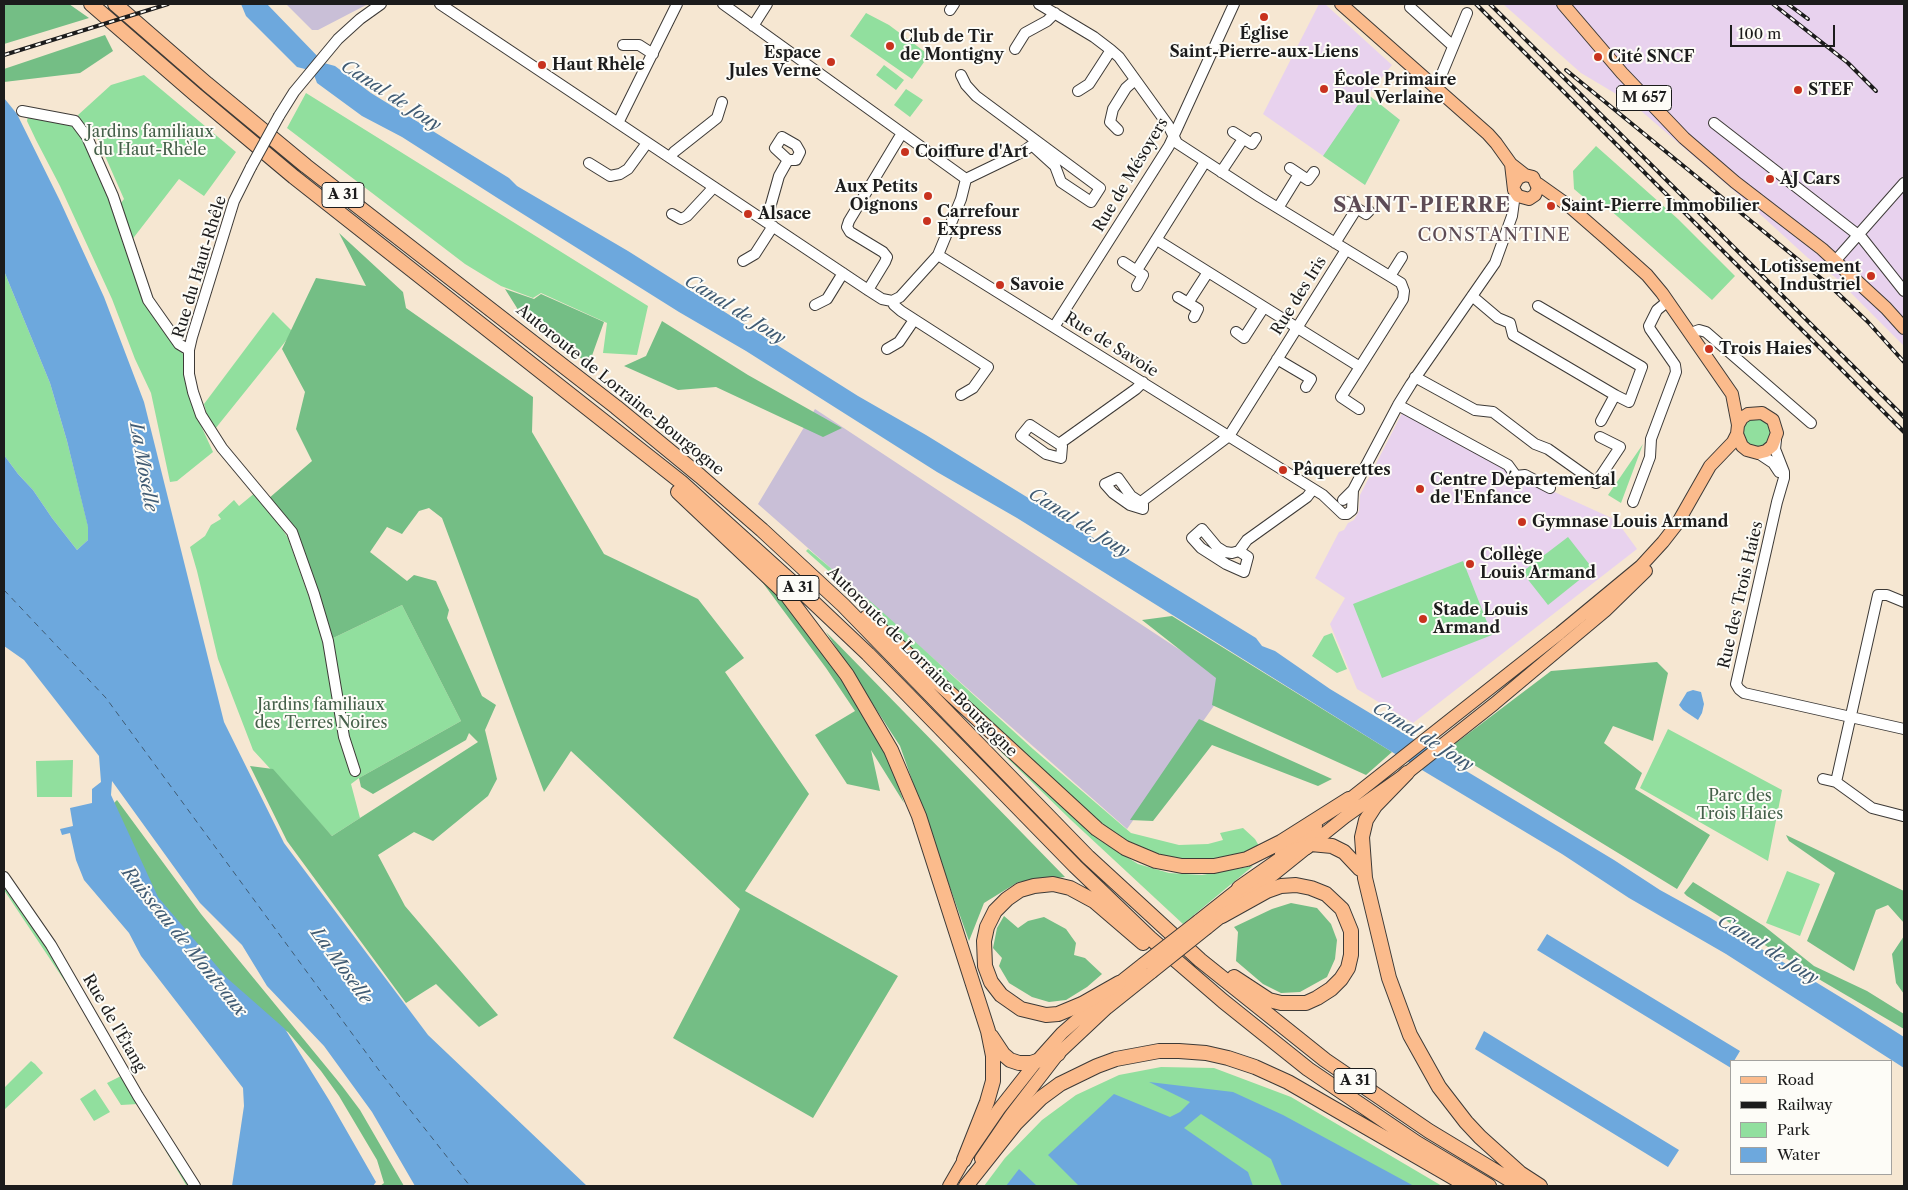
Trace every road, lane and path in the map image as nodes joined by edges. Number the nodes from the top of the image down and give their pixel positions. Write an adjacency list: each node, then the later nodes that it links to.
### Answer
1 (92, 4): 106 (highway, Autoroute de Lorraine-Bourgogne / A 31)
2 (115, 4): 122 (highway, Autoroute de Lorraine-Bourgogne / A 31)
3 (381, 4): 94 (street, Rue du Haut-Rhêle, bridge)
4 (440, 4): 27 (street)
5 (677, 4): 20 (street)
6 (723, 4): 15 (street)
7 (767, 4): 15 (street)
8 (1039, 4): 13 (street)
9 (1234, 4): 32 (street, Rue de Mésoyers)
10 (1341, 4): 23 (main road)
11 (1563, 4): 68 (main road, M 657)
12 (1410, 7): 17 (street)
13 (1055, 13): 18 (street); 19 (street)
14 (1467, 13): 17 (street)
15 (753, 26): 31 (street)
16 (623, 45): 20 (street)
17 (1453, 46): 23 (street)
18 (1015, 49)
19 (1111, 50): 22 (street); 24 (street)
20 (653, 54): 27 (street)
21 (962, 75): 36 (street)
22 (1135, 80): 29 (street); 32 (street)
23 (1433, 85): 42 (main road)
24 (1078, 91)
25 (722, 102): 37 (street)
26 (22, 111): 94 (street)
27 (618, 123): 35 (street)
28 (1714, 123): 62 (street)
29 (1118, 130)
30 (1233, 132): 33 (street)
31 (902, 133): 48 (street); 76 (street)
32 (1174, 137): 40 (street); 88 (street, Rue de Mésoyers)
33 (1243, 138): 34 (street); 44 (street)
34 (1256, 138)
35 (647, 142): 37 (street); 41 (street)
36 (1035, 144): 39 (street); 48 (street)
37 (670, 158): 51 (street)
38 (788, 160): 61 (street)
39 (1057, 162)
40 (1205, 162): 44 (street); 63 (street)
41 (589, 163)
42 (1510, 164): 47 (main road); 52 (main road)
43 (1290, 168): 46 (street)
44 (1220, 172): 56 (street)
45 (1314, 172): 46 (street)
46 (1299, 174): 56 (street)
47 (1525, 175): 50 (main road); 52 (main road)
48 (966, 179): 66 (street)
49 (1904, 183): 62 (street)
50 (1538, 184): 53 (main road); 54 (main road)
51 (714, 187): 59 (street); 61 (street)
52 (1515, 189): 54 (main road); 60 (street)
53 (1554, 196): 54 (main road); 81 (main road)
54 (1530, 198): 60 (street)
55 (1347, 202): 57 (street)
56 (1278, 208): 64 (street)
57 (1357, 208): 58 (street); 64 (street)
58 (1369, 211)
59 (672, 214)
60 (1512, 216): 78 (street)
61 (770, 224): 69 (street); 73 (street)
62 (1857, 234): 68 (street); 77 (street)
63 (1157, 240): 71 (street); 72 (street)
64 (1335, 243): 65 (street)
65 (1346, 250): 74 (street); 89 (street, Rue des Iris)
66 (938, 255): 80 (street); 88 (street, Rue de Savoie)
67 (1402, 257): 74 (street)
68 (1836, 260): 90 (main road, M 657)
69 (743, 261)
70 (1123, 262): 71 (street)
71 (1137, 270): 75 (street)
72 (1208, 272): 82 (street); 85 (street)
73 (843, 273): 76 (street); 83 (street)
74 (1390, 276): 96 (street)
75 (1137, 286)
76 (868, 290): 80 (street)
77 (1904, 291)
78 (1472, 296): 97 (street); 102 (street)
79 (1178, 297): 82 (street)
80 (892, 301): 87 (street)
81 (1668, 301): 92 (main road); 120 (street)
82 (1188, 303): 86 (street)
83 (815, 305)
84 (1538, 306): 102 (street)
85 (1264, 307): 89 (street); 91 (street)
86 (1194, 317)
87 (914, 320): 93 (street); 101 (street)
88 (1054, 327): 98 (street, Rue de Savoie)
89 (1297, 328): 95 (street, Rue des Iris); 96 (street)
90 (1904, 328)
91 (1236, 332)
92 (1691, 334): 100 (main road); 108 (street)
93 (887, 349)
94 (189, 350): 126 (street, Rue du Haut-Rhêle)
95 (1277, 359): 99 (street, Rue des Iris); 110 (street, Rue des Iris)
96 (1360, 367): 104 (street)
97 (1415, 377): 103 (street); 111 (street)
98 (1142, 382): 110 (street, Rue de Savoie); 113 (street)
99 (1306, 388)
100 (1732, 394): 105 (main road); 109 (main road)
101 (961, 395)
102 (1615, 395): 107 (street)
103 (1398, 405): 116 (street); 118 (street, Rue de Savoie)
104 (1359, 409)
105 (1756, 412): 109 (main road); 112 (main road)
106 (596, 415): 141 (highway); 144 (highway, Autoroute de Lorraine-Bourgogne / A 31)
107 (1601, 421)
108 (1811, 423)
109 (1737, 430): 115 (main road); 130 (main road)
110 (1229, 436): 118 (street, Rue de Savoie); 119 (street)
111 (1600, 437)
112 (1776, 440): 115 (main road); 117 (street, Rue des Trois Haies)
113 (1055, 442): 114 (street); 114 (street); 114 (street)
114 (1040, 450)
115 (1752, 451): 117 (street, Rue des Trois Haies); 127 (main road)
116 (1550, 488)
117 (1780, 488): 124 (street, Rue des Trois Haies)
118 (1313, 489): 121 (street)
119 (1141, 502)
120 (1633, 502)
121 (1239, 551): 121 (street)
122 (817, 581): 130 (highway); 138 (highway, Autoroute de Lorraine-Bourgogne / A 31)
123 (1904, 602): 124 (street)
124 (1850, 716): 125 (street, Rue des Trois Haies); 129 (street)
125 (1904, 729)
126 (355, 770)
127 (1407, 773): 132 (main road); 152 (highway)
128 (1823, 779): 129 (street)
129 (1836, 782): 131 (street)
130 (1350, 799): 135 (main road)
131 (1904, 817)
132 (1309, 845): 133 (highway); 135 (highway); 136 (main road)
133 (1360, 869)
134 (4, 877): 146 (street, Rue de l'Étang)
135 (1239, 888): 137 (main road)
136 (1222, 916): 137 (main road); 138 (highway)
137 (1202, 924): 139 (main road, bridge)
138 (1200, 960): 151 (highway, Autoroute de Lorraine-Bourgogne / A 31)
139 (1147, 968): 140 (main road); 142 (main road)
140 (1119, 983): 143 (main road); 144 (highway)
141 (988, 1031): 143 (highway); 145 (highway)
142 (1058, 1054): 143 (highway); 148 (main road)
143 (1036, 1062): 145 (main road)
144 (1308, 1069): 150 (highway, Autoroute de Lorraine-Bourgogne / A 31)
145 (964, 1160): 147 (main road)
146 (195, 1186)
147 (949, 1186)
148 (965, 1186): 149 (highway)
149 (1468, 1186)
150 (1489, 1186)
151 (1520, 1186)
152 (1540, 1186)

